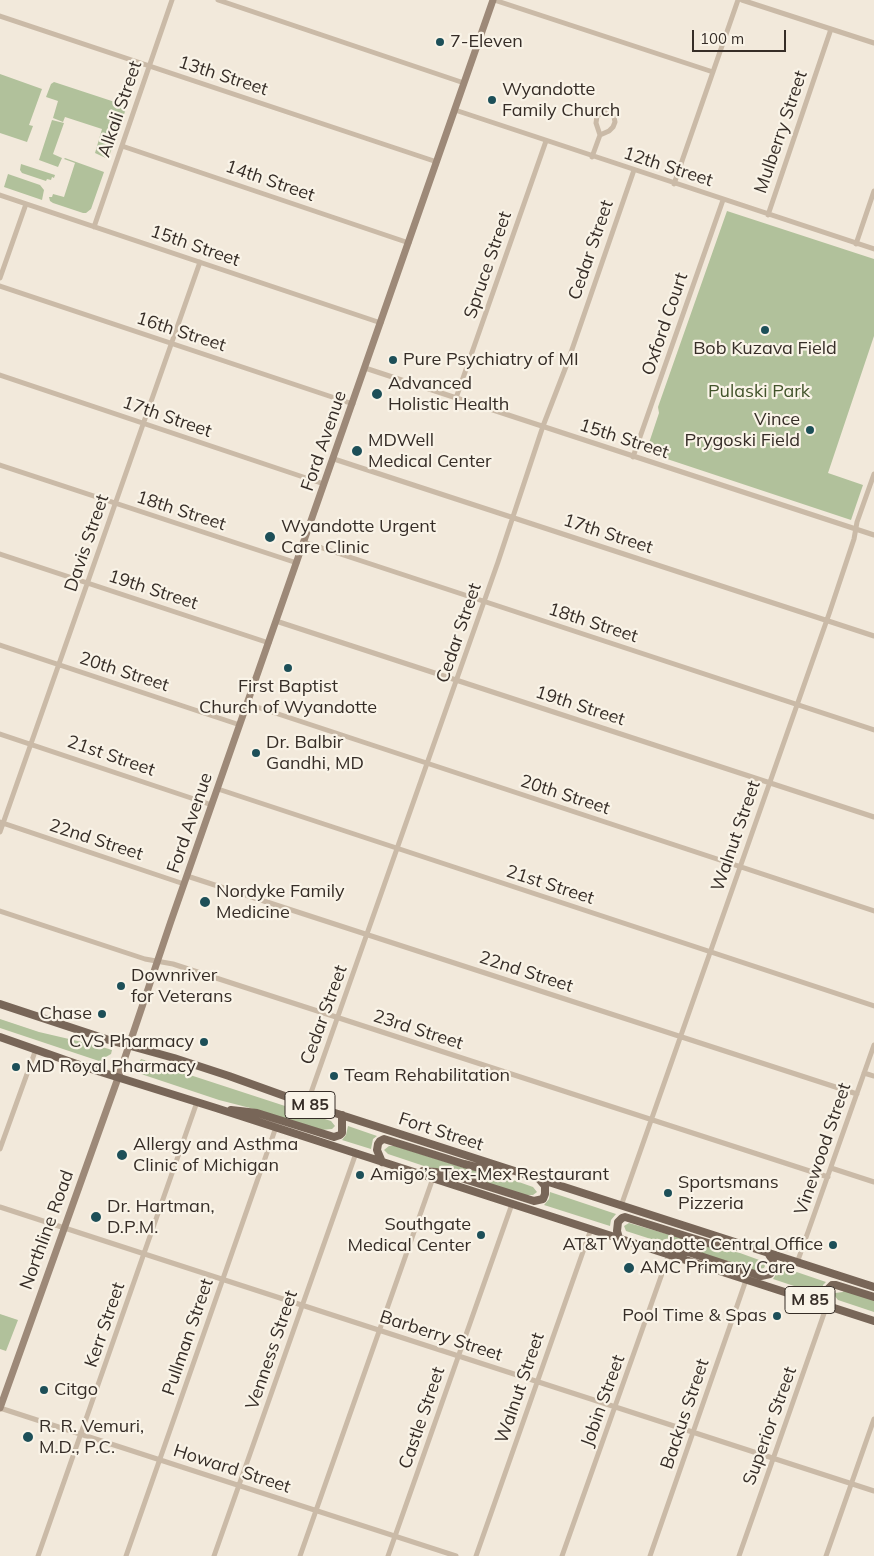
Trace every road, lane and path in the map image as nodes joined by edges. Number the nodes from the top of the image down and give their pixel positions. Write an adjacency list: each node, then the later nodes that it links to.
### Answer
1 (172, 0): 8 (street, Alkali Street)
2 (218, 0): 10 (street)
3 (493, 0): 9 (street); 10 (main road, Ford Avenue)
4 (740, 0): 6 (street); 9 (street)
5 (0, 16): 8 (street, 13th Street)
6 (831, 29): 7 (street); 23 (street, Mulberry Street)
7 (874, 43)
8 (149, 66): 14 (street, Alkali Street); 16 (street, 13th Street)
9 (713, 72): 18 (street)
10 (464, 83): 11 (main road, Ford Avenue)
11 (455, 110): 13 (street, 12th Street); 16 (main road, Ford Avenue)
12 (600, 135): 12 (street); 15 (street)
13 (546, 141): 15 (street, 12th Street); 35 (street, Spruce Street)
14 (122, 146): 24 (street, Alkali Street); 25 (street, 14th Street)
15 (592, 157): 17 (street, 12th Street)
16 (437, 162): 25 (main road, Ford Avenue)
17 (634, 170): 18 (street, 12th Street); 38 (street, Cedar Street)
18 (674, 184): 21 (street, 12th Street)
19 (874, 191): 26 (street)
20 (0, 195): 22 (street, 15th Street)
21 (723, 200): 23 (street, 12th Street); 39 (street, Oxford Court)
22 (26, 204): 24 (street, 15th Street); 29 (street)
23 (768, 215): 26 (street, 12th Street)
24 (94, 227): 28 (street, 15th Street)
25 (409, 243): 31 (main road, Ford Avenue)
26 (856, 244): 27 (street, 12th Street)
27 (874, 249)
28 (200, 262): 31 (street, 15th Street); 32 (street, Davis Street)
29 (0, 278)
30 (0, 286): 32 (street, 16th Street)
31 (381, 323): 33 (main road, Ford Avenue)
32 (171, 343): 36 (street, 16th Street); 37 (street, Davis Street)
33 (365, 368): 35 (street, 15th Street); 36 (main road, Ford Avenue)
34 (0, 376): 37 (street, 17th Street)
35 (456, 398): 38 (street, 15th Street)
36 (353, 404): 40 (main road, Ford Avenue)
37 (143, 423): 43 (street, 17th Street); 45 (street, Davis Street)
38 (543, 426): 39 (street, 15th Street); 46 (street, Cedar Street)
39 (632, 457): 47 (street, 15th Street)
40 (334, 458): 43 (main road, Ford Avenue); 46 (street, 17th Street)
41 (0, 465): 45 (street, 18th Street)
42 (874, 474): 44 (street, Walnut Street)
43 (324, 484): 49 (main road, Ford Avenue)
44 (872, 485): 47 (street, Walnut Street)
45 (116, 503): 51 (street, 18th Street); 52 (street, Davis Street)
46 (513, 517): 53 (street, Cedar Street); 54 (street, 17th Street)
47 (856, 530): 48 (street, 15th Street); 54 (street, Walnut Street)
48 (874, 535)
49 (304, 542): 51 (main road, Ford Avenue); 53 (street, 18th Street)
50 (0, 554): 52 (street, 19th Street)
51 (297, 563): 55 (main road, Ford Avenue)
52 (87, 583): 57 (street, 19th Street); 59 (street, Davis Street)
53 (484, 601): 60 (street, Cedar Street); 62 (street, 18th Street)
54 (826, 620): 56 (street, 17th Street); 62 (street, Walnut Street)
55 (276, 621): 57 (main road, Ford Avenue); 60 (street, 19th Street)
56 (874, 636)
57 (269, 643): 61 (main road, Ford Avenue)
58 (0, 645): 59 (street, 20th Street)
59 (59, 665): 63 (street, 20th Street); 66 (street, Davis Street)
60 (456, 680): 67 (street, Cedar Street); 68 (street, 19th Street)
61 (248, 704): 63 (main road, Ford Avenue); 67 (street, 20th Street)
62 (797, 704): 64 (street, 18th Street); 68 (street, Walnut Street)
63 (240, 725): 69 (main road, Ford Avenue)
64 (874, 730)
65 (0, 734): 66 (street, 21st Street)
66 (31, 744): 70 (street, 21st Street); 72 (street, Davis Street)
67 (427, 764): 74 (street, Cedar Street); 75 (street, 20th Street)
68 (769, 783): 71 (street, 19th Street); 75 (street, Walnut Street)
69 (218, 789): 70 (main road, Ford Avenue); 74 (street, 21st Street)
70 (212, 805): 76 (main road, Ford Avenue)
71 (874, 817)
72 (2, 823): 73 (street, Davis Street); 77 (street, 22nd Street)
73 (0, 832)
74 (397, 849): 80 (street, Cedar Street); 81 (street, 21st Street)
75 (740, 867): 79 (street, 20th Street); 81 (street, Walnut Street)
76 (187, 876): 77 (main road, Ford Avenue); 80 (street, 22nd Street)
77 (184, 884): 82 (main road, Ford Avenue)
78 (0, 911): 82 (street, 23rd Street)
79 (874, 911)
80 (367, 935): 85 (street, Cedar Street); 87 (street, 22nd Street)
81 (710, 952): 84 (street, 21st Street); 87 (street, Walnut Street)
82 (158, 961): 85 (street, 23rd Street); 89 (main road, Ford Avenue)
83 (0, 1004): 89 (main road, Fort Street / M 85)
84 (874, 1006)
85 (338, 1018): 97 (street, Cedar Street); 100 (street, 23rd Street)
86 (0, 1037): 90 (main road, M 85)
87 (680, 1037): 95 (street, 22nd Street); 100 (street, Walnut Street)
88 (874, 1045): 92 (street, Vinewood Street)
89 (128, 1046): 91 (main road, Ford Avenue); 97 (main road, Fort Street / M 85)
90 (36, 1049): 94 (main road, M 85); 102 (street)
91 (123, 1062): 94 (main road, Northline Road)
92 (864, 1073): 93 (street); 95 (street, Vinewood Street)
93 (874, 1076)
94 (118, 1078): 96 (main road, M 85); 115 (main road, Northline Road)
95 (857, 1094): 106 (street, Vinewood Street)
96 (197, 1102): 98 (main road, M 85); 121 (street, Kerr Street)
97 (307, 1104): 99 (main road, Fort Street / M 85)
98 (224, 1110): 99 (main road); 101 (main road, M 85)
99 (342, 1115): 105 (main road, Fort Street / M 85)
100 (651, 1120): 108 (street, 23rd Street); 113 (street, Walnut Street)
101 (276, 1127): 103 (main road, M 85); 124 (street, Pullman Street)
102 (0, 1149)
103 (356, 1153): 104 (main road, M 85); 128 (street, Venness Street)
104 (382, 1162): 105 (main road); 107 (main road, M 85)
105 (505, 1168): 110 (main road, Fort Street / M 85)
106 (831, 1168): 108 (street, Vinewood Street); 111 (street)
107 (408, 1170): 109 (main road, M 85); 110 (main road)
108 (828, 1177): 123 (street, Vinewood Street)
109 (433, 1178): 112 (main road, M 85); 131 (street)
110 (539, 1179): 113 (main road, Fort Street / M 85)
111 (874, 1182)
112 (512, 1204): 116 (main road, M 85); 132 (street, Castle Street)
113 (621, 1206): 119 (main road, Fort Street / M 85)
114 (0, 1207): 115 (street, Barberry Street)
115 (63, 1228): 121 (street, Barberry Street); 135 (main road, Northline Road)
116 (591, 1229): 117 (main road, M 85); 133 (street, Walnut Street)
117 (619, 1238): 118 (main road, M 85); 119 (main road)
118 (650, 1248): 120 (main road); 122 (main road, M 85)
119 (752, 1249): 120 (main road, Fort Street / M 85)
120 (768, 1253): 123 (main road, Fort Street / M 85)
121 (144, 1254): 124 (street, Barberry Street); 138 (street, Kerr Street)
122 (669, 1254): 125 (main road, M 85); 134 (street, Jobin Street)
123 (797, 1262): 126 (main road, Fort Street / M 85)
124 (223, 1279): 128 (street, Barberry Street); 140 (street, Pullman Street)
125 (746, 1280): 129 (main road, M 85); 137 (street, Backus Street)
126 (874, 1288)
127 (874, 1297): 129 (main road)
128 (302, 1305): 131 (street, Barberry Street); 142 (street, Venness Street)
129 (827, 1305): 130 (main road, M 85); 139 (street, Superior Street)
130 (874, 1321)
131 (380, 1331): 132 (street, Barberry Street); 144 (street)
132 (458, 1356): 133 (street, Barberry Street); 145 (street, Castle Street)
133 (537, 1381): 134 (street, Barberry Street); 152 (street, Walnut Street)
134 (615, 1406): 137 (street, Barberry Street); 153 (street, Jobin Street)
135 (0, 1408): 138 (street, Howard Street)
136 (874, 1419): 141 (street)
137 (694, 1432): 139 (street, Barberry Street); 154 (street, Backus Street)
138 (81, 1435): 140 (street, Howard Street); 146 (street, Kerr Street)
139 (774, 1458): 141 (street, Barberry Street); 155 (street, Superior Street)
140 (160, 1460): 142 (street, Howard Street); 147 (street, Pullman Street)
141 (851, 1484): 143 (street, Barberry Street); 156 (street)
142 (239, 1486): 144 (street, Howard Street); 148 (street, Venness Street)
143 (874, 1491)
144 (316, 1511): 145 (street, Howard Street); 149 (street)
145 (395, 1537): 150 (street, Castle Street); 151 (street, Howard Street)
146 (38, 1556)
147 (126, 1556)
148 (214, 1556)
149 (300, 1556)
150 (388, 1556)
151 (456, 1556)
152 (476, 1556)
153 (562, 1556)
154 (650, 1556)
155 (739, 1556)
156 (826, 1556)

